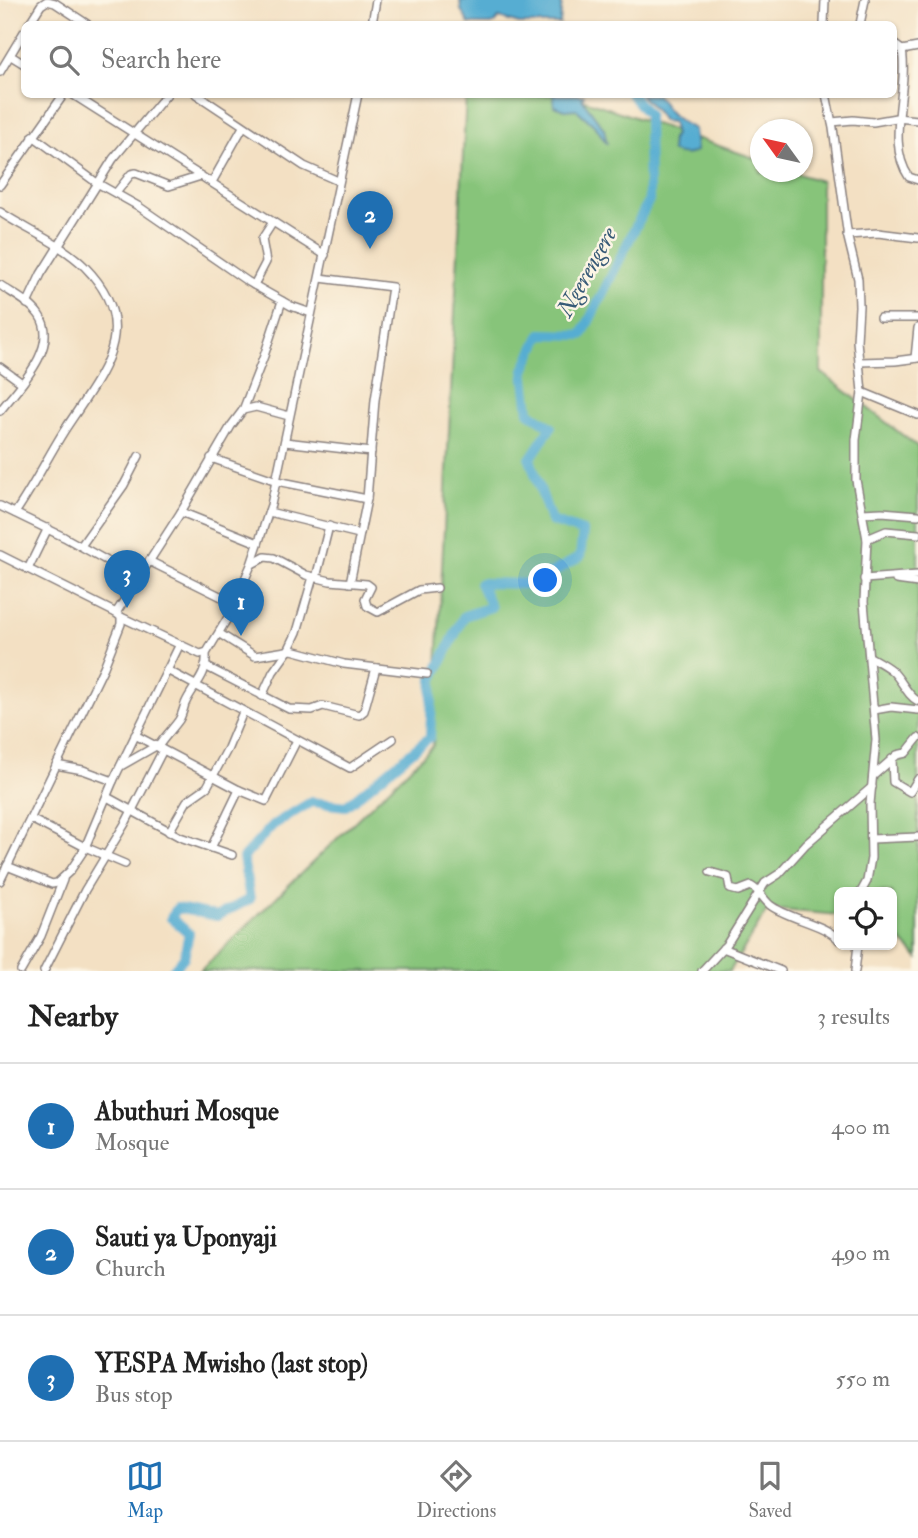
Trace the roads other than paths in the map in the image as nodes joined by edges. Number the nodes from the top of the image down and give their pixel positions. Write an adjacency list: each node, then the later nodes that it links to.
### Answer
1 (376, 0): 6 (street)
2 (825, 0): 7 (street)
3 (865, 0): 8 (street)
4 (31, 21): 5 (street)
5 (82, 21)
6 (372, 21)
7 (824, 21)
8 (860, 21)
9 (21, 37): 13 (street)
10 (897, 46): 12 (street)
11 (918, 47): 12 (street)
12 (902, 50): 22 (street)
13 (10, 56): 14 (street); 15 (street)
14 (21, 62)
15 (0, 72)
16 (61, 98): 27 (street)
17 (78, 98): 26 (street)
18 (164, 98): 26 (street)
19 (202, 98): 25 (street)
20 (357, 98): 30 (street)
21 (828, 98): 24 (street)
22 (898, 118): 23 (street); 24 (street); 29 (street)
23 (918, 120)
24 (832, 122): 37 (street)
25 (243, 127): 30 (street); 31 (street)
26 (132, 134): 28 (street); 32 (street)
27 (33, 136): 32 (street); 33 (street)
28 (201, 176): 31 (street); 34 (street)
29 (918, 180)
30 (338, 181): 40 (street)
31 (212, 182): 36 (street)
32 (97, 183): 34 (street); 39 (street)
33 (0, 185)
34 (116, 192): 43 (street)
35 (0, 212): 39 (street)
36 (273, 222): 40 (street); 43 (street)
37 (847, 235): 38 (street); 51 (street)
38 (918, 239)
39 (59, 248): 45 (street); 68 (street)
40 (325, 255): 41 (street)
41 (320, 278): 46 (street); 60 (street)
42 (0, 285): 45 (street)
43 (254, 285): 44 (street)
44 (282, 301): 46 (street); 55 (street)
45 (27, 304): 53 (street)
46 (311, 313): 58 (street)
47 (880, 318): 48 (street)
48 (918, 318)
49 (918, 328): 50 (street)
50 (916, 358): 51 (street)
51 (859, 362): 54 (street)
52 (0, 367): 53 (street)
53 (22, 383): 56 (street)
54 (862, 392): 57 (street); 69 (street)
55 (243, 410): 58 (street); 62 (street)
56 (0, 411)
57 (918, 415)
58 (289, 416): 59 (street)
59 (285, 442): 60 (street); 63 (street)
60 (371, 452): 64 (street)
61 (139, 456): 77 (street)
62 (211, 458): 63 (street); 66 (street)
63 (277, 481): 64 (street); 67 (street)
64 (366, 499): 73 (street)
65 (0, 506): 68 (street)
66 (181, 512): 76 (street); 79 (street)
67 (269, 512): 71 (street); 76 (street)
68 (15, 513): 72 (street)
69 (862, 513): 70 (street); 75 (street)
70 (918, 514)
71 (329, 526): 73 (street); 84 (street)
72 (47, 528): 77 (street); 81 (street)
73 (359, 534): 86 (street)
74 (918, 534): 75 (street)
75 (867, 539): 85 (street)
76 (258, 543): 80 (street)
77 (81, 547): 83 (street)
78 (0, 555): 81 (street)
79 (149, 561): 83 (street); 89 (street)
80 (251, 565): 84 (street); 89 (street)
81 (28, 569): 90 (street)
82 (918, 575): 85 (street)
83 (138, 578): 90 (street)
84 (314, 578): 86 (street); 93 (street)
85 (864, 579): 87 (street); 95 (street)
86 (350, 583): 88 (street)
87 (918, 583)
88 (437, 588)
89 (234, 603): 91 (street)
90 (118, 615): 92 (street); 112 (street)
91 (220, 635): 93 (street); 94 (street)
92 (179, 646): 94 (street); 98 (street)
93 (288, 651): 97 (street); 101 (street)
94 (206, 653): 96 (street)
95 (870, 657): 102 (street); 103 (street)
96 (205, 666): 100 (street); 101 (street)
97 (376, 668): 99 (street); 101 (street)
98 (167, 670): 100 (street); 106 (street)
99 (427, 674)
100 (197, 687): 105 (street); 110 (street)
101 (262, 696)
102 (918, 701)
103 (874, 710): 104 (street); 115 (street)
104 (918, 710)
105 (243, 712): 109 (street); 114 (street)
106 (135, 736): 110 (street); 113 (street)
107 (918, 738): 111 (street)
108 (393, 739): 109 (street)
109 (296, 740): 119 (street)
110 (159, 748): 113 (street); 114 (street); 121 (street)
111 (892, 759): 115 (street); 116 (street)
112 (56, 765): 117 (street); 122 (street)
113 (121, 766): 117 (street)
114 (214, 775): 119 (street); 123 (street)
115 (874, 775): 118 (street)
116 (918, 779)
117 (113, 781): 120 (street)
118 (872, 787): 125 (street); 136 (street)
119 (239, 790): 127 (street)
120 (107, 797): 121 (street); 126 (street)
121 (133, 810): 123 (street); 129 (street)
122 (31, 819): 126 (street); 131 (street)
123 (169, 832): 127 (street)
124 (918, 837): 125 (street)
125 (871, 839): 135 (street)
126 (85, 847): 129 (street); 133 (street)
127 (211, 848): 128 (street)
128 (232, 855)
129 (105, 857): 130 (street); 141 (street)
130 (125, 864)
131 (7, 866): 133 (street); 134 (street)
132 (710, 872): 136 (street)
133 (64, 877): 140 (street)
134 (0, 881)
135 (865, 887)
136 (760, 891): 137 (street); 138 (street)
137 (834, 933)
138 (723, 948): 142 (street); 143 (street)
139 (857, 950): 144 (street)
140 (21, 971)
141 (44, 971)
142 (702, 971)
143 (781, 971)
144 (855, 971)

